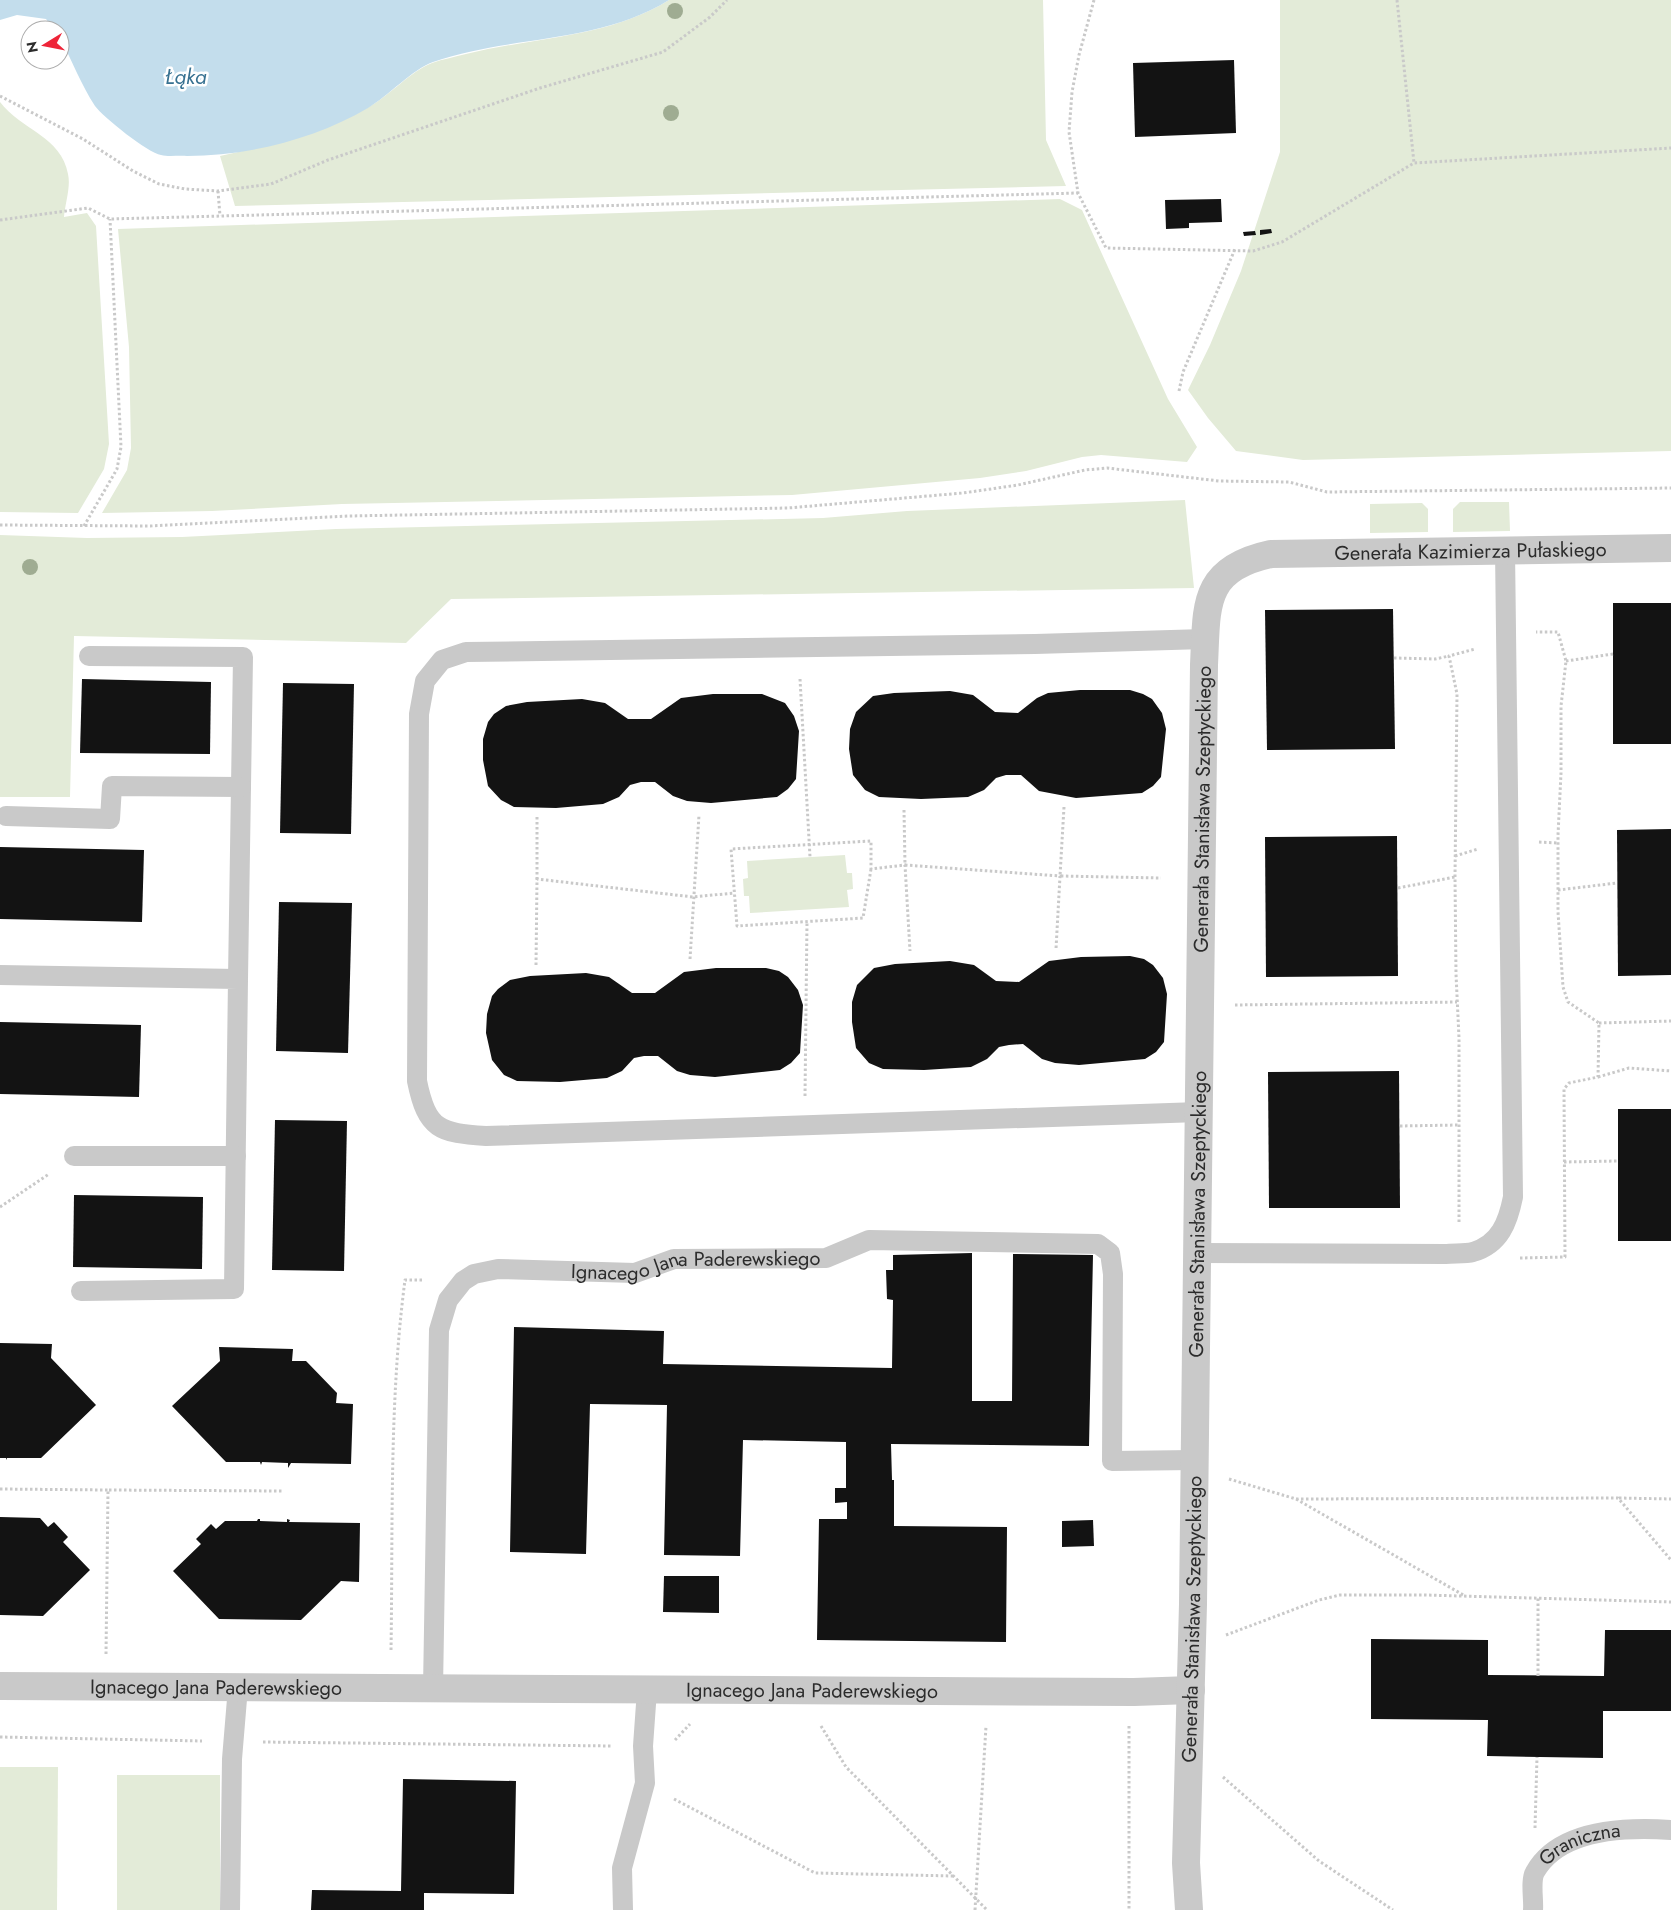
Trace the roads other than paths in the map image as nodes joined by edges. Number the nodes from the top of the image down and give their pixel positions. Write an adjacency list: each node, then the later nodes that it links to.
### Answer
1 (1671, 548): 2 (street, Generała Kazimierza Pułaskiego)
2 (1505, 550): 3 (street, Generała Kazimierza Pułaskiego); 13 (lane)
3 (1271, 554): 4 (street, Generała Stanisława Szeptyckiego)
4 (1205, 639): 10 (street, Generała Stanisława Szeptyckiego); 10 (lane)
5 (89, 656): 6 (lane)
6 (240, 787): 7 (lane); 9 (lane)
7 (6, 816)
8 (0, 976): 9 (lane)
9 (238, 979): 12 (lane)
10 (1199, 1112): 13 (street, Generała Stanisława Szeptyckiego)
11 (74, 1156): 12 (lane)
12 (236, 1156): 14 (lane)
13 (1197, 1253): 15 (street, Generała Stanisława Szeptyckiego)
14 (81, 1290)
15 (1194, 1460): 18 (lane, Ignacego Jana Paderewskiego); 20 (street, Generała Stanisława Szeptyckiego)
16 (0, 1686): 17 (street, Ignacego Jana Paderewskiego)
17 (238, 1687): 18 (street, Ignacego Jana Paderewskiego); 22 (lane)
18 (434, 1689): 19 (street, Ignacego Jana Paderewskiego)
19 (647, 1690): 20 (street, Ignacego Jana Paderewskiego); 23 (lane)
20 (1191, 1690): 24 (street, Generała Stanisława Szeptyckiego)
21 (1671, 1830): 25 (lane, Graniczna)
22 (230, 1910)
23 (623, 1910)
24 (1189, 1910)
25 (1533, 1910)

